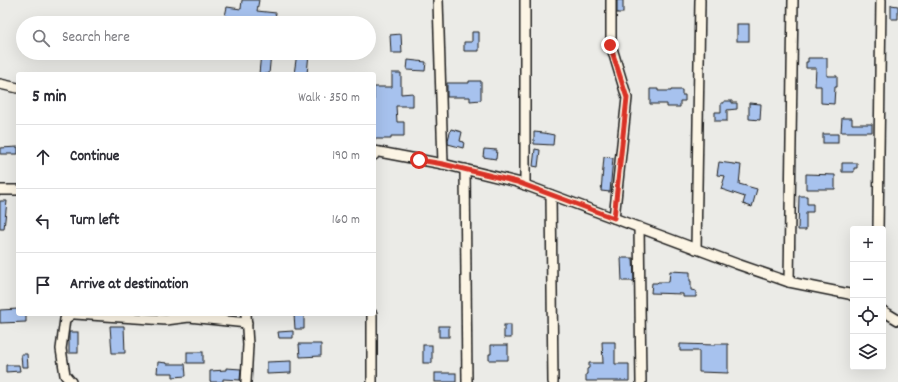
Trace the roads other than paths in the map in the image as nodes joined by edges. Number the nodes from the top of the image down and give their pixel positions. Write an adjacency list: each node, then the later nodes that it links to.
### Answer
1 (438, 0): 10 (street)
2 (524, 0): 12 (street)
3 (610, 0): 16 (street)
4 (700, 0): 19 (street)
5 (793, 0): 20 (street)
6 (881, 0): 17 (street)
7 (0, 84): 8 (street)
8 (16, 88)
9 (376, 151): 10 (street)
10 (443, 164): 11 (street)
11 (465, 169): 12 (street); 31 (street)
12 (525, 185): 15 (street)
13 (0, 190): 14 (street)
14 (16, 190)
15 (551, 195): 16 (street); 32 (street)
16 (614, 218): 18 (street)
17 (878, 226)
18 (639, 227): 19 (street); 33 (street)
19 (696, 249): 20 (street)
20 (789, 282): 21 (street)
21 (850, 294)
22 (886, 313): 27 (street)
23 (70, 316): 28 (street)
24 (104, 316): 26 (street)
25 (372, 316): 30 (street)
26 (247, 318): 29 (street)
27 (898, 320)
28 (71, 382)
29 (246, 382)
30 (372, 382)
31 (467, 382)
32 (553, 382)
33 (641, 382)

